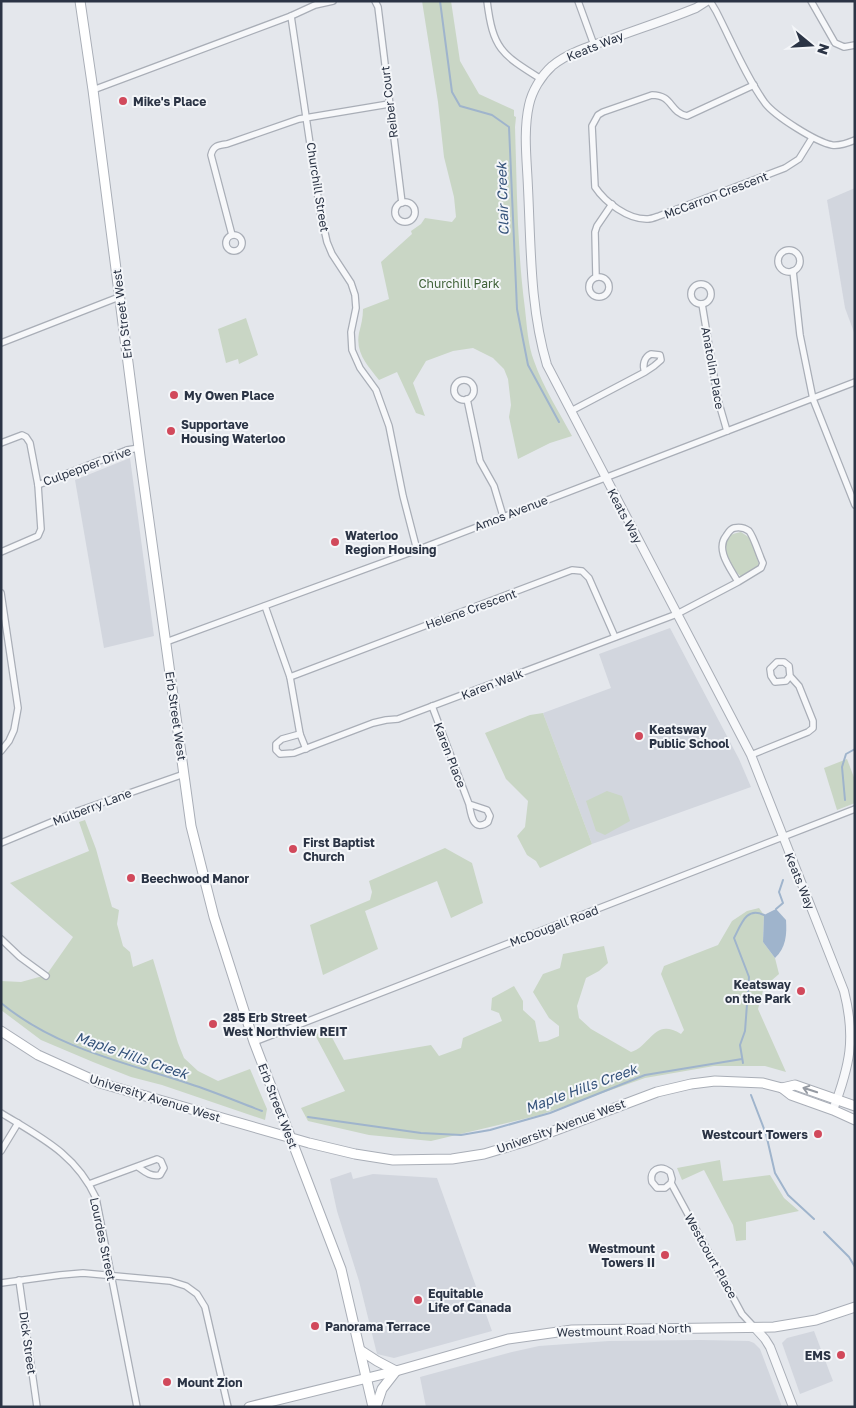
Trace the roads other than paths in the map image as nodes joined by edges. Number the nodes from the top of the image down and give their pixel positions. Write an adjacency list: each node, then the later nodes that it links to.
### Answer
1 (80, 1): 13 (main road, Erb Street West)
2 (333, 1): 8 (street)
3 (375, 1): 14 (street, Reiber Court)
4 (487, 1): 11 (street)
5 (578, 1): 9 (street)
6 (709, 1): 9 (street, Keats Way); 12 (street)
7 (811, 1): 10 (street)
8 (291, 16): 13 (street); 15 (street, Churchill Street)
9 (594, 45): 11 (street, Keats Way)
10 (855, 45)
11 (541, 79): 30 (street, Keats Way)
12 (754, 85): 16 (street); 19 (street, McCarron Crescent)
13 (93, 90): 23 (main road, Erb Street West)
14 (390, 104): 15 (street); 18 (street, Reiber Court)
15 (306, 117): 20 (street); 38 (street, Churchill Street)
16 (812, 138): 17 (street); 19 (street, McCarron Crescent)
17 (855, 140)
18 (402, 203)
19 (612, 204): 22 (street)
20 (232, 235)
21 (792, 271): 28 (street)
22 (596, 276)
23 (119, 297): 25 (street); 33 (main road, Erb Street West)
24 (702, 304): 31 (street, Anatolin Place)
25 (1, 343)
26 (645, 372): 30 (street)
27 (855, 382): 28 (street, Amos Avenue)
28 (813, 399): 31 (street, Amos Avenue); 36 (street)
29 (467, 400): 37 (street)
30 (571, 411): 34 (street, Keats Way)
31 (727, 431): 34 (street, Amos Avenue)
32 (1, 443): 35 (street)
33 (139, 448): 35 (street, Culpepper Drive); 45 (main road, Erb Street West)
34 (605, 477): 37 (street, Amos Avenue); 43 (street, Keats Way)
35 (38, 485): 39 (street, Culpepper Drive)
36 (855, 505)
37 (503, 516): 38 (street, Amos Avenue)
38 (417, 550): 42 (street, Amos Avenue)
39 (1, 552)
40 (738, 582): 40 (street, Karen Walk); 43 (street, Karen Walk)
41 (1, 592): 51 (street)
42 (264, 606): 45 (street, Amos Avenue); 46 (street)
43 (677, 614): 44 (street, Karen Walk); 52 (street, Keats Way)
44 (615, 637): 46 (street, Helene Crescent); 48 (street, Karen Walk)
45 (166, 642): 53 (main road, Erb Street West)
46 (290, 676): 49 (street)
47 (790, 676): 52 (street)
48 (432, 706): 50 (street, Karen Walk); 54 (street, Karen Place)
49 (300, 734): 50 (street); 50 (street, Karen Walk)
50 (306, 749)
51 (1, 751)
52 (750, 754): 56 (street, Keats Way)
53 (184, 774): 57 (street, Mulberry Lane); 61 (main road, Erb Street West)
54 (469, 804)
55 (855, 809): 56 (street, McDougall Road)
56 (783, 838): 61 (street, McDougall Road); 62 (street, Keats Way)
57 (1, 843)
58 (1, 939): 59 (street)
59 (46, 976)
60 (1, 1031): 70 (main road, University Avenue West)
61 (254, 1042): 70 (main road, Erb Street West)
62 (853, 1049): 64 (street, Keats Way)
63 (782, 1088): 64 (main road, University Avenue West, one-way to 63); 66 (main road, University Avenue West); 70 (main road, University Avenue West)
64 (837, 1100): 65 (main road, University Avenue West); 66 (street, Keats Way)
65 (855, 1106)
66 (833, 1110): 68 (main road, University Avenue West)
67 (1, 1113): 69 (street, Lourdes Street)
68 (855, 1120)
69 (18, 1124): 71 (street); 74 (street, Lourdes Street)
70 (291, 1138): 80 (main road, Erb Street West)
71 (1, 1151)
72 (138, 1167): 74 (street)
73 (671, 1183): 79 (street, Westcourt Place)
74 (90, 1184): 75 (street, Lourdes Street)
75 (112, 1275): 76 (street); 84 (street, Lourdes Street); 85 (street)
76 (20, 1280): 77 (street); 83 (street, Dick Street)
77 (1, 1283)
78 (855, 1307): 79 (main road, Westmount Road North)
79 (754, 1328): 81 (main road, Westmount Road North); 88 (street)
80 (360, 1350): 81 (main road); 82 (main road, Erb Street West)
81 (396, 1371): 82 (main road, Westmount Road North); 87 (main road)
82 (366, 1378): 86 (main road, Westmount Road North); 87 (main road, Erb Street West)
83 (37, 1407)
84 (137, 1407)
85 (228, 1407)
86 (250, 1407)
87 (374, 1407)
88 (792, 1407)

